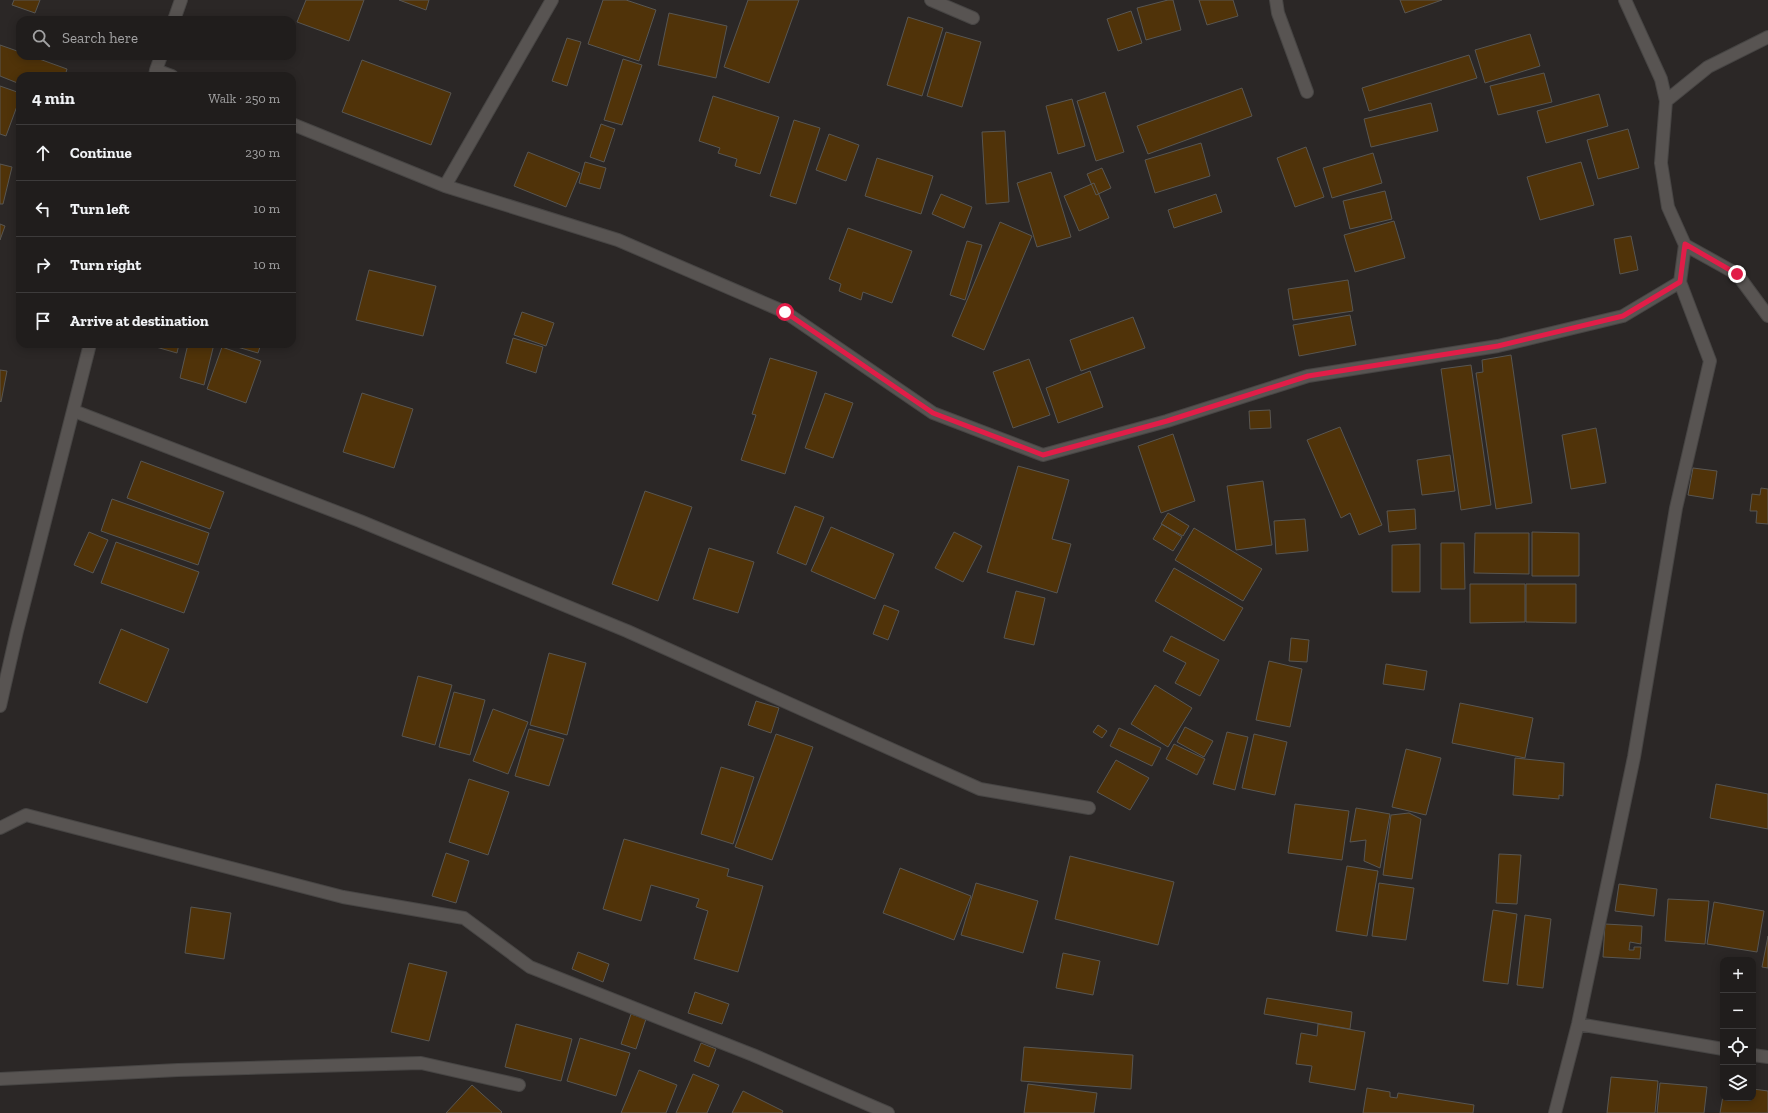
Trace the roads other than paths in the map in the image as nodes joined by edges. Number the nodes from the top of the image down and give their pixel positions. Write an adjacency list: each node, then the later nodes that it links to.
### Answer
1 (181, 0): 6 (street)
2 (552, 0): 14 (street)
3 (931, 0): 7 (street)
4 (1276, 0): 11 (street)
5 (1625, 0): 12 (street)
6 (175, 16)
7 (973, 18)
8 (1768, 38): 12 (street)
9 (160, 60): 10 (street)
10 (156, 72)
11 (1307, 92)
12 (1666, 101): 15 (street)
13 (296, 126): 14 (street)
14 (445, 186): 16 (street)
15 (1685, 244): 16 (street); 17 (street)
16 (1680, 282): 23 (street)
17 (1768, 316)
18 (89, 348): 19 (street)
19 (74, 410): 20 (street); 21 (street)
20 (0, 706)
21 (1089, 808)
22 (0, 828): 29 (street)
23 (1578, 1024): 24 (street); 30 (street)
24 (1720, 1048)
25 (1756, 1055): 26 (street)
26 (1768, 1057)
27 (0, 1080): 28 (street)
28 (520, 1085)
29 (888, 1113)
30 (1555, 1113)

